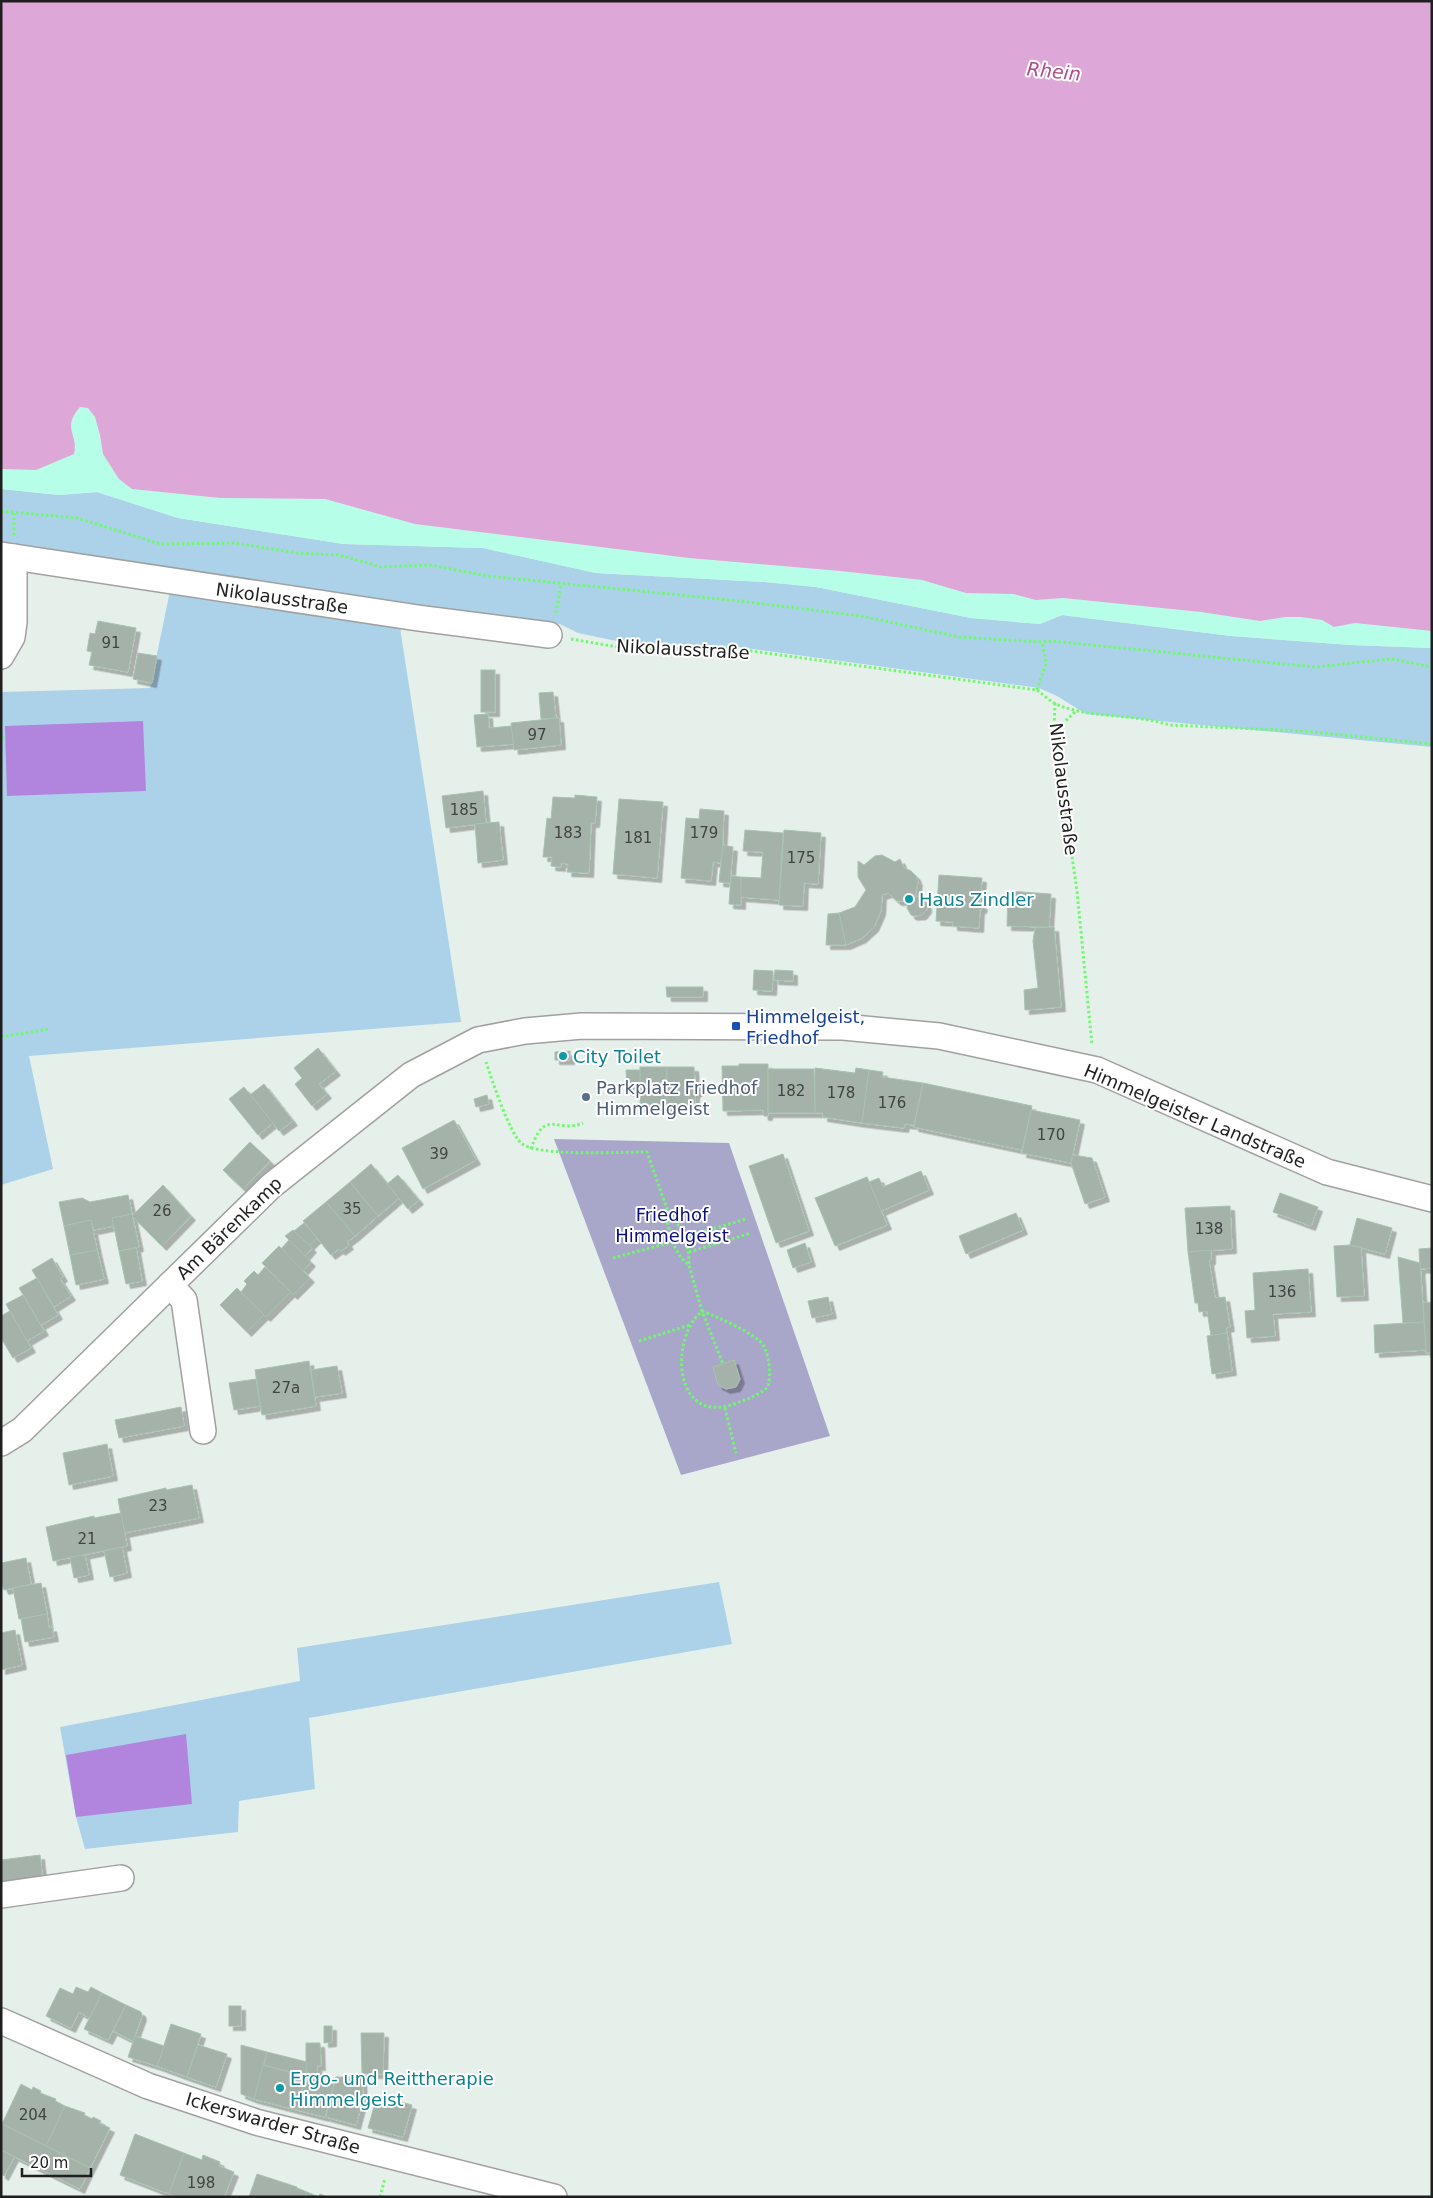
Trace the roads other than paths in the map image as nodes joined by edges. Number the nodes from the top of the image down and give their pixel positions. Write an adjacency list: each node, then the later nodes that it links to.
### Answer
1 (7, 556): 2 (street, Nikolausstraße); 3 (street)
2 (552, 628)
3 (1, 656)
4 (478, 1040): 5 (street, Himmelgeister Landstraße); 6 (street, Am Bärenkamp)
5 (1432, 1199)
6 (170, 1285): 7 (street); 8 (street, Am Bärenkamp)
7 (204, 1431)
8 (1, 1443)
9 (121, 1878): 10 (street)
10 (1, 1895)
11 (1, 2021): 12 (street, Ickerswarder Straße)
12 (554, 2197)

